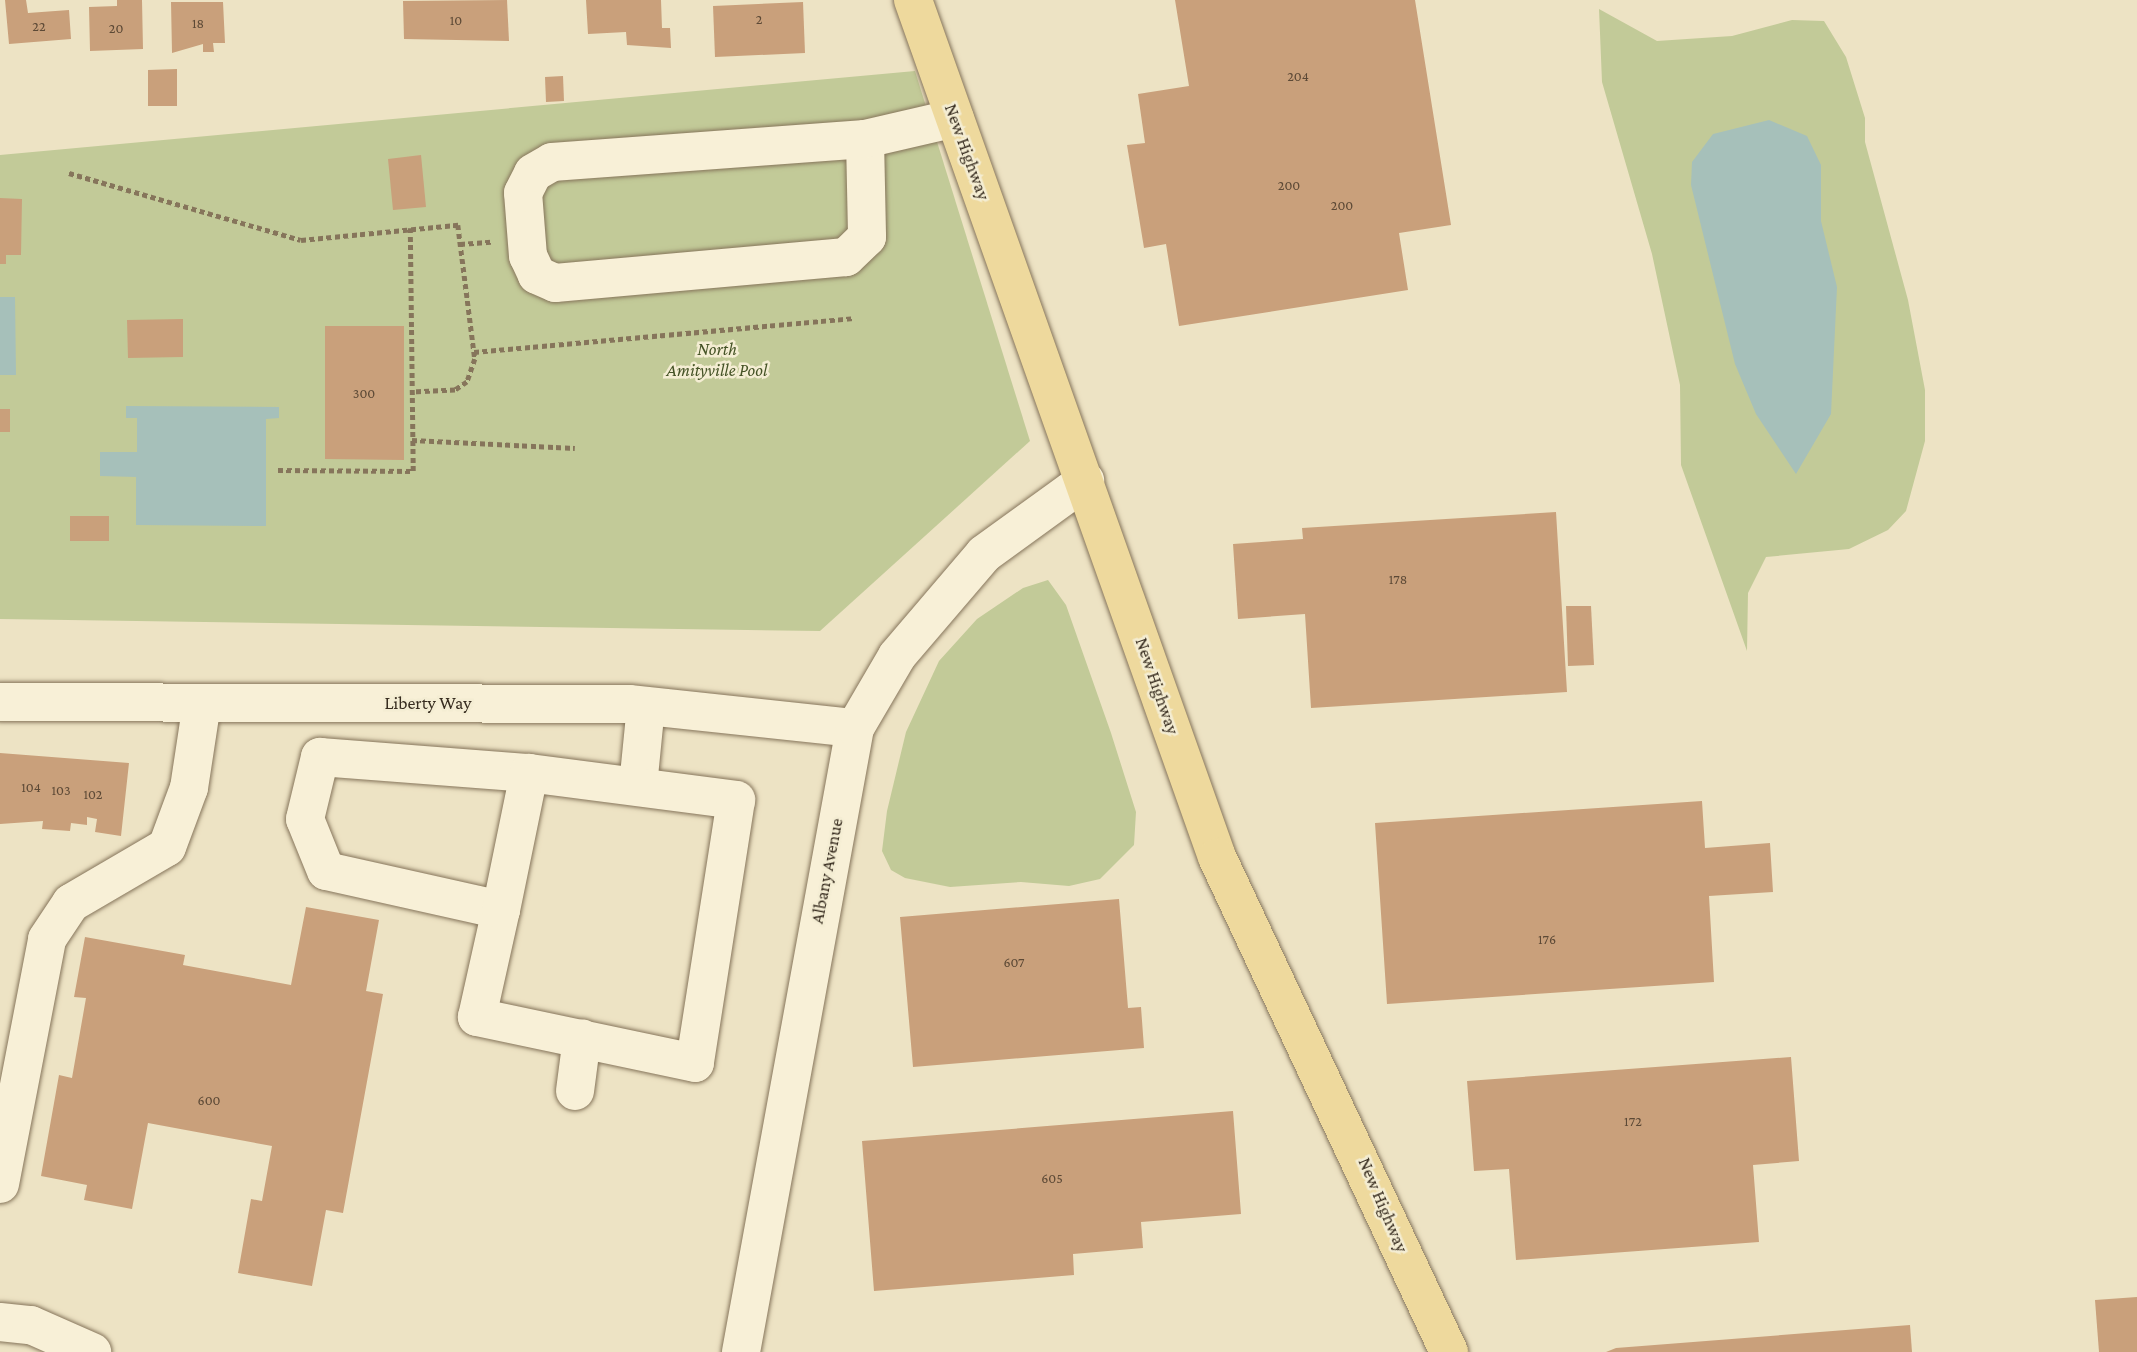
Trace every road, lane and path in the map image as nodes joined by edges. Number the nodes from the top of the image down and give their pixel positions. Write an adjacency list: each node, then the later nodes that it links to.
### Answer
1 (913, 0): 2 (main road, New Highway)
2 (955, 118): 3 (street); 12 (main road, New Highway)
3 (865, 139): 3 (street)
4 (69, 173): 5 (path)
5 (410, 228): 7 (path); 8 (path)
6 (853, 318): 7 (path)
7 (474, 352): 8 (path)
8 (412, 391): 9 (path)
9 (412, 440): 10 (path); 11 (path)
10 (575, 448)
11 (278, 470)
12 (1085, 481): 16 (street, Albany Avenue); 26 (main road, New Highway)
13 (0, 702): 14 (street, Liberty Way)
14 (202, 703): 15 (street, Liberty Way); 22 (street)
15 (646, 706): 16 (street, Liberty Way); 18 (street)
16 (855, 728): 25 (street, Albany Avenue)
17 (529, 773): 18 (street); 19 (street); 19 (street)
18 (638, 786): 20 (street)
19 (501, 910): 20 (street)
20 (582, 1038): 21 (street)
21 (575, 1091)
22 (0, 1184)
23 (0, 1322): 24 (street)
24 (92, 1352)
25 (741, 1352)
26 (1449, 1352)

